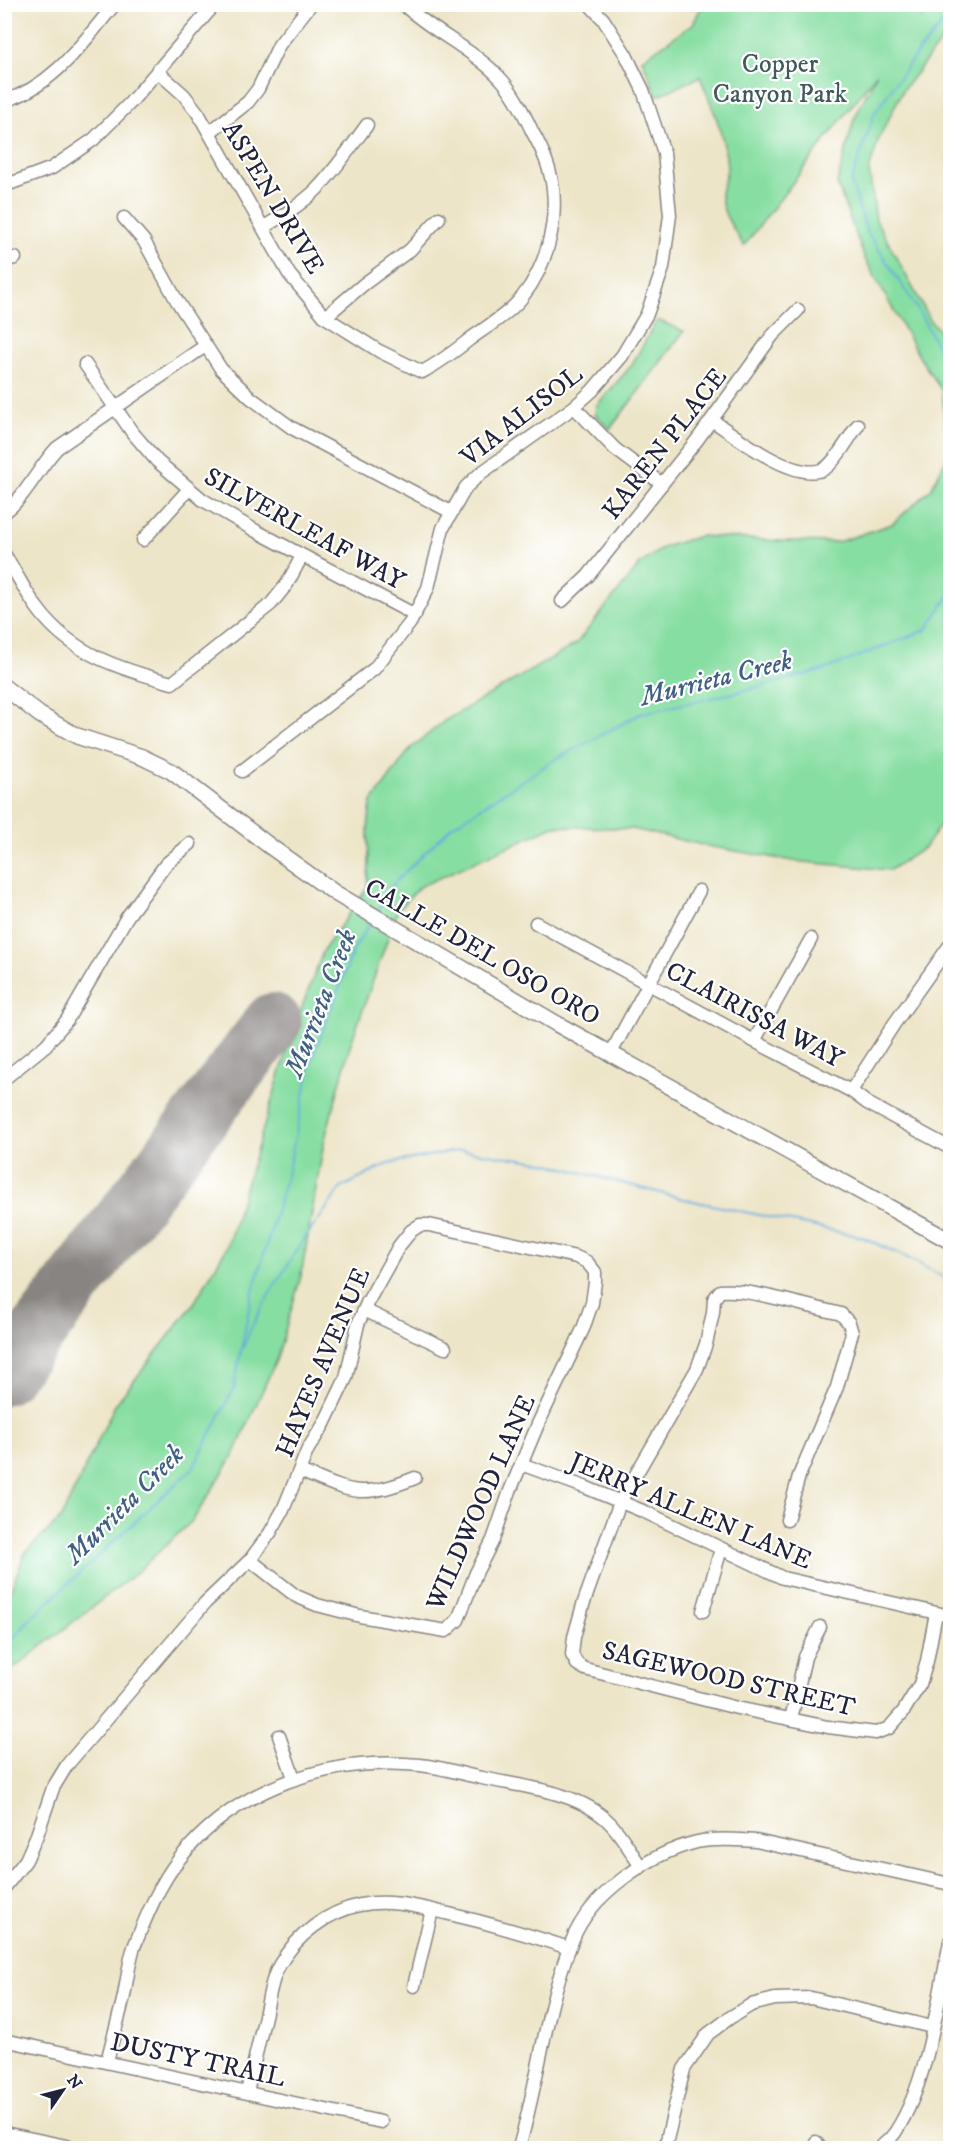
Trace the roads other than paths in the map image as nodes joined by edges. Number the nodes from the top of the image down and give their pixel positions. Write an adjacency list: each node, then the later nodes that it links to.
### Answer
1 (115, 4): 7 (street)
2 (214, 4): 6 (street)
3 (311, 4): 9 (street)
4 (403, 4): 15 (street, ASPEN DRIVE)
5 (589, 4): 19 (street, VIA ALISOL)
6 (158, 71): 9 (street, ASPEN DRIVE); 10 (street)
7 (4, 101)
8 (367, 125): 13 (street)
9 (210, 132): 13 (street, ASPEN DRIVE)
10 (4, 186)
11 (124, 218): 16 (street)
12 (439, 218): 15 (street)
13 (264, 227): 15 (street, ASPEN DRIVE)
14 (798, 310): 20 (street, KAREN PLACE)
15 (325, 317)
16 (205, 346): 18 (street); 24 (street)
17 (85, 364): 18 (street, SILVERLEAF WAY)
18 (114, 407): 23 (street, SILVERLEAF WAY); 25 (street)
19 (574, 407): 22 (street); 24 (street, VIA ALISOL)
20 (712, 420): 21 (street); 22 (street, KAREN PLACE)
21 (858, 425)
22 (662, 484): 29 (street, KAREN PLACE)
23 (189, 489): 26 (street); 28 (street, SILVERLEAF WAY)
24 (451, 512): 30 (street, VIA ALISOL)
25 (4, 513)
26 (143, 540)
27 (4, 554): 28 (street)
28 (302, 556): 30 (street, SILVERLEAF WAY)
29 (562, 601)
30 (415, 615): 32 (street, VIA ALISOL)
31 (4, 687): 40 (main road, CALLE DEL OSO ORO)
32 (242, 771)
33 (190, 844): 41 (street)
34 (699, 891): 38 (street)
35 (536, 923): 38 (street, CLAIRISSA WAY)
36 (811, 939): 39 (street)
37 (951, 945): 42 (street)
38 (649, 984): 39 (street, CLAIRISSA WAY); 40 (street)
39 (754, 1041): 42 (street, CLAIRISSA WAY)
40 (611, 1053): 44 (main road, CALLE DEL OSO ORO)
41 (4, 1079)
42 (851, 1090): 43 (street, CLAIRISSA WAY)
43 (951, 1148)
44 (951, 1241)
45 (587, 1262): 46 (street, HAYES AVENUE); 48 (street, WILDWOOD LANE)
46 (364, 1310): 47 (street); 49 (street, HAYES AVENUE)
47 (445, 1348)
48 (521, 1464): 51 (street, JERRY ALLEN LANE); 54 (street, WILDWOOD LANE)
49 (300, 1471): 50 (street); 54 (street, HAYES AVENUE)
50 (415, 1478)
51 (620, 1502): 52 (street); 53 (street, JERRY ALLEN LANE); 59 (street, SAGEWOOD STREET)
52 (787, 1520)
53 (721, 1549): 55 (street); 56 (street, JERRY ALLEN LANE)
54 (250, 1560): 64 (street, HAYES AVENUE)
55 (703, 1611)
56 (936, 1613): 57 (street, JERRY ALLEN LANE); 59 (street, SAGEWOOD STREET)
57 (951, 1616)
58 (820, 1627): 59 (street)
59 (791, 1719)
60 (279, 1736): 61 (street)
61 (294, 1778): 62 (street); 71 (street)
62 (641, 1867): 63 (street); 67 (street)
63 (951, 1884)
64 (4, 1888)
65 (432, 1910): 67 (street); 68 (street); 72 (street)
66 (951, 1942): 69 (street)
67 (569, 1948): 76 (street)
68 (414, 1986)
69 (932, 2027): 77 (street); 78 (street)
70 (4, 2040): 71 (street, DUSTY TRAIL)
71 (107, 2062): 72 (street, DUSTY TRAIL)
72 (247, 2092): 73 (street, DUSTY TRAIL)
73 (381, 2122)
74 (4, 2133): 75 (street)
75 (76, 2148)
76 (521, 2148)
77 (664, 2148)
78 (880, 2148)

